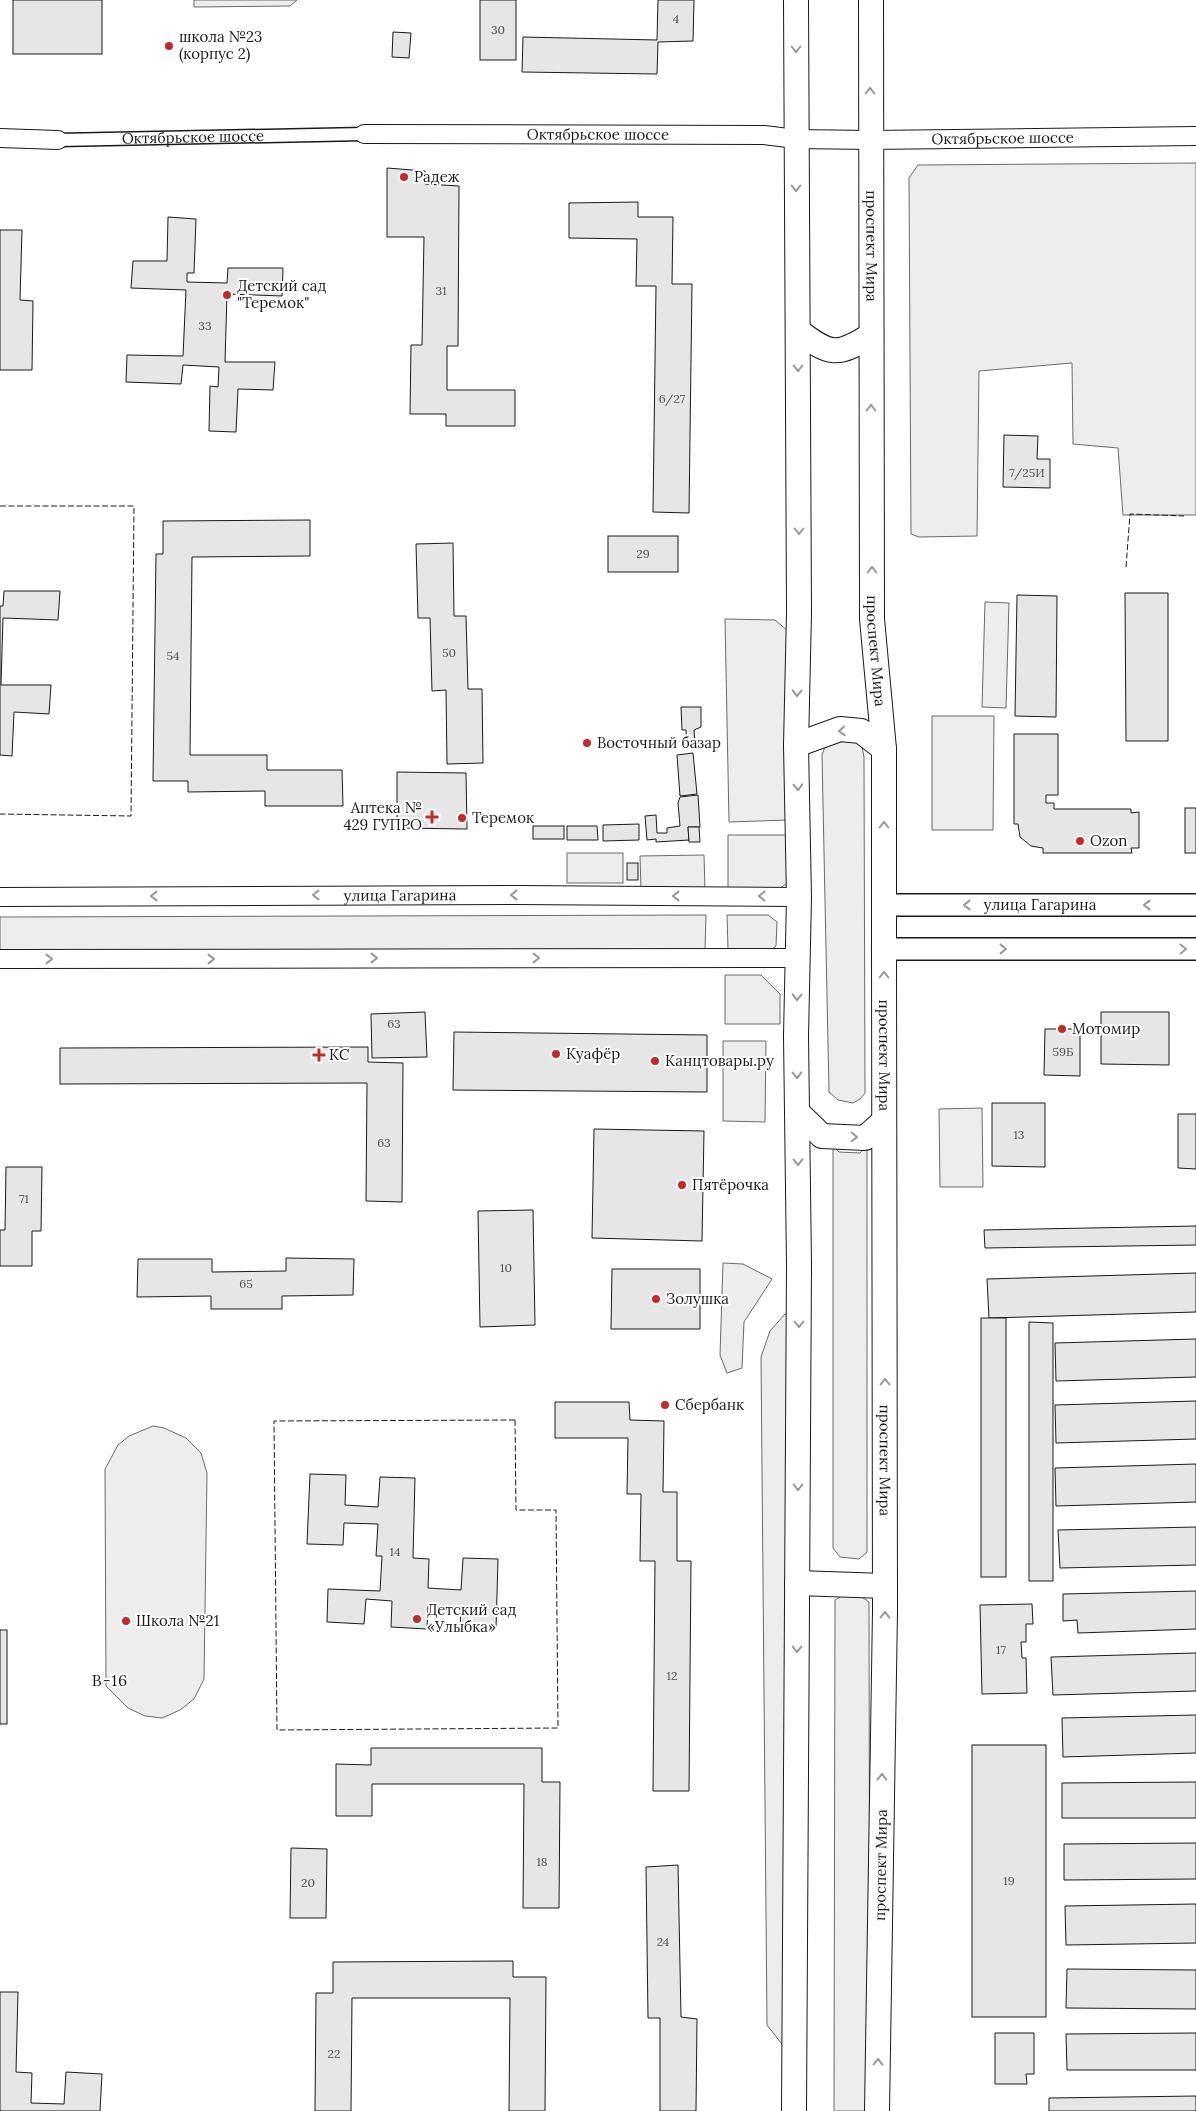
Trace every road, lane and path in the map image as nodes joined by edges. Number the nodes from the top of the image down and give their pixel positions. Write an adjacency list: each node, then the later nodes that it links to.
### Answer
1 (796, 0): 7 (main road, one-way to 7)
2 (871, 0): 8 (main road, проспект Мира, one-way to 2)
3 (364, 134): 6 (street, Октябрьское шоссе); 7 (street, Октябрьское шоссе)
4 (1196, 136): 8 (street, Октябрьское шоссе)
5 (0, 138): 6 (street, Октябрьское шоссе)
6 (58, 140)
7 (796, 140): 8 (street, Октябрьское шоссе); 9 (main road, one-way to 9)
8 (870, 140): 10 (main road, проспект Мира)
9 (798, 331): 10 (main road); 11 (main road, one-way to 11)
10 (871, 335): 12 (main road, проспект Мира, one-way to 10)
11 (796, 745): 12 (main road, one-way to 11); 13 (main road, one-way to 13)
12 (884, 749): 15 (main road, проспект Мира, one-way to 12)
13 (799, 896): 14 (street, улица Гагарина, one-way to 14); 19 (main road)
14 (0, 897)
15 (884, 905): 16 (street, улица Гагарина, one-way to 15); 17 (main road, проспект Мира)
16 (1196, 905)
17 (884, 949): 18 (street, one-way to 18); 22 (main road, проспект Мира, one-way to 17)
18 (1196, 949)
19 (797, 958): 20 (street, one-way to 19); 21 (main road, one-way to 21)
20 (0, 959)
21 (798, 1113): 22 (main road, one-way to 22); 23 (main road, one-way to 23)
22 (884, 1121): 24 (main road, проспект Мира, one-way to 22)
23 (797, 1583): 24 (main road); 25 (main road, one-way to 25)
24 (885, 1586): 26 (main road, проспект Мира, one-way to 24)
25 (794, 2111)
26 (877, 2111)

